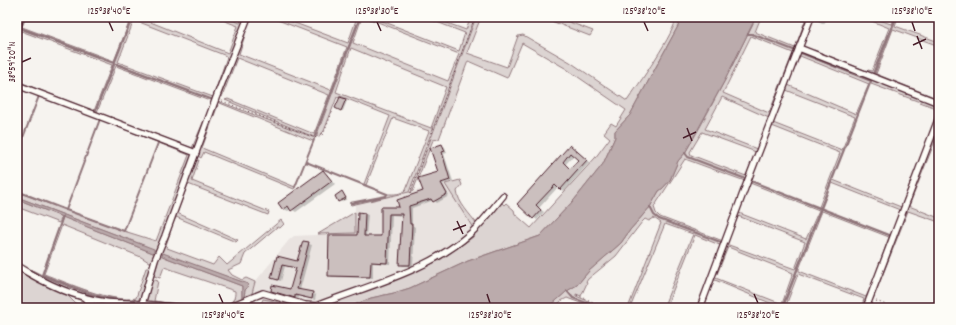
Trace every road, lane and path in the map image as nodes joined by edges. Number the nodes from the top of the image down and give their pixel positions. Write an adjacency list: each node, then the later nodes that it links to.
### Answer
1 (21, 17): 5 (street)
2 (248, 17): 8 (street)
3 (475, 17): 13 (path)
4 (811, 17): 6 (street)
5 (17, 28)
6 (799, 48): 9 (street); 25 (street)
7 (17, 85): 12 (street)
8 (216, 98): 10 (path); 12 (street)
9 (939, 103)
10 (333, 110)
11 (939, 117): 18 (street)
12 (196, 153): 19 (street)
13 (410, 193)
14 (503, 196): 23 (street)
15 (17, 266): 17 (street)
16 (577, 295): 24 (path)
17 (83, 297): 19 (street); 20 (street)
18 (870, 299): 26 (street); 27 (path)
19 (142, 304): 21 (street); 22 (street)
20 (100, 308)
21 (156, 308)
22 (184, 308)
23 (226, 308)
24 (607, 308)
25 (700, 308)
26 (866, 308)
27 (894, 308)

